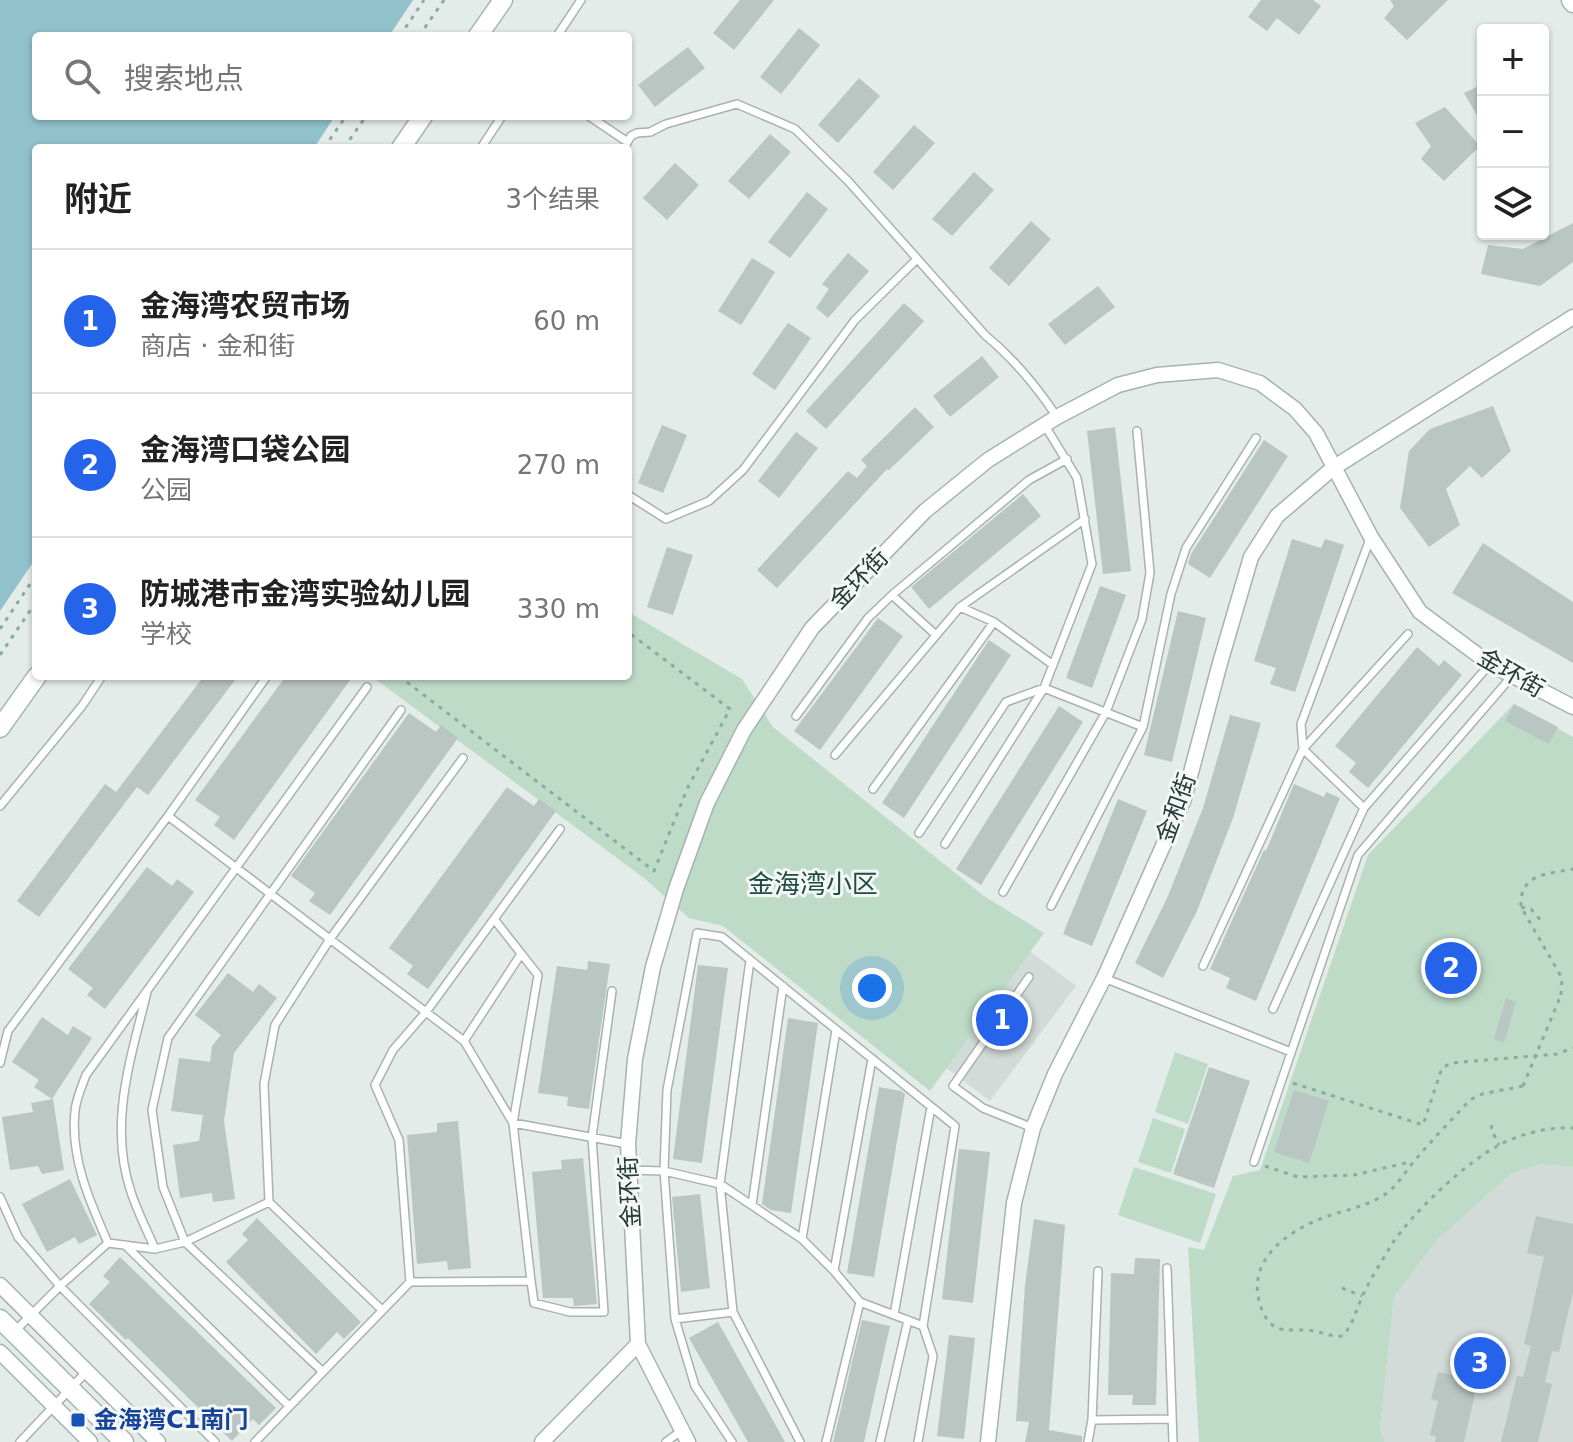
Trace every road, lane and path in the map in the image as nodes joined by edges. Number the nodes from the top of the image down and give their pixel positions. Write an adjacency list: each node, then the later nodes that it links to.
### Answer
1 (424, 0): 5 (path)
2 (444, 0): 6 (path)
3 (503, 0): 7 (main road)
4 (581, 0): 8 (lane)
5 (403, 32)
6 (422, 32)
7 (481, 32)
8 (560, 32)
9 (343, 120): 14 (path)
10 (363, 120): 15 (path)
11 (420, 120): 16 (main road)
12 (499, 120): 17 (lane)
13 (594, 120): 18 (lane)
14 (327, 144)
15 (347, 144)
16 (404, 144)
17 (484, 144)
18 (624, 144)
19 (626, 144): 20 (lane)
20 (917, 259): 22 (lane); 27 (lane)
21 (1573, 317): 26 (street, 金和街)
22 (1051, 420): 25 (lane); 26 (street, 金环街); 97 (street, 金环街)
23 (1137, 431): 51 (lane)
24 (1256, 438): 53 (lane)
25 (1067, 459): 28 (lane); 31 (lane)
26 (1333, 468): 29 (street, 金环街); 78 (street, 金和街)
27 (632, 498)
28 (1085, 519): 32 (lane); 41 (lane)
29 (1371, 537): 40 (street, 金环街); 55 (lane)
30 (32, 581): 35 (path)
31 (892, 595): 38 (lane); 52 (lane)
32 (960, 607): 34 (lane); 38 (lane)
33 (32, 608): 39 (path)
34 (994, 622): 41 (lane); 58 (lane)
35 (0, 629)
36 (1408, 634): 55 (lane)
37 (632, 635): 46 (path)
38 (936, 635): 56 (lane)
39 (0, 655)
40 (1490, 664): 42 (street, 金环街); 60 (lane)
41 (1053, 665): 48 (lane)
42 (1512, 676): 49 (street, 金环街); 87 (lane)
43 (34, 680): 54 (main road)
44 (99, 680): 59 (lane)
45 (264, 680): 61 (lane)
46 (404, 680)
47 (367, 687): 65 (lane)
48 (1044, 688): 51 (lane); 63 (lane); 64 (lane)
49 (1573, 707)
50 (401, 710): 68 (lane)
51 (1106, 712): 53 (lane); 67 (lane)
52 (796, 716)
53 (1143, 727): 69 (lane)
54 (0, 728)
55 (1303, 749): 60 (lane); 76 (lane)
56 (835, 755)
57 (463, 758): 73 (lane)
58 (873, 789)
59 (0, 806)
60 (1364, 808): 82 (lane)
61 (168, 816): 65 (lane); 89 (lane)
62 (560, 829): 71 (lane)
63 (919, 833)
64 (945, 844)
65 (235, 867): 68 (lane); 80 (lane)
66 (1573, 869): 70 (path)
67 (1003, 892)
68 (270, 894): 73 (lane); 108 (lane)
69 (1051, 906)
70 (1521, 907): 72 (path); 100 (path, bridge)
71 (494, 919): 74 (lane); 83 (lane)
72 (1542, 922)
73 (330, 939): 83 (lane); 105 (lane)
74 (521, 954): 85 (lane); 92 (lane)
75 (750, 960): 79 (lane); 102 (lane); 103 (lane)
76 (1203, 966)
77 (1029, 977): 94 (lane)
78 (1104, 978): 87 (lane); 94 (street, 金和街)
79 (783, 986): 84 (lane); 106 (lane)
80 (148, 988): 109 (lane); 111 (lane)
81 (612, 991): 96 (lane)
82 (1273, 1009)
83 (426, 1012): 85 (lane); 116 (lane)
84 (836, 1030): 88 (lane); 107 (lane)
85 (464, 1041): 92 (lane)
86 (1573, 1048): 90 (path)
87 (1291, 1052): 90 (lane)
88 (872, 1059): 91 (lane); 113 (lane)
89 (0, 1063)
90 (1282, 1080): 99 (lane)
91 (931, 1107): 125 (lane); 129 (lane)
92 (513, 1123): 96 (lane); 115 (lane)
93 (1492, 1125): 98 (path)
94 (1033, 1128): 154 (street, 金和街)
95 (1573, 1128): 98 (path)
96 (592, 1137): 97 (lane); 115 (lane)
97 (628, 1144): 101 (street, 金环街)
98 (1499, 1145): 120 (path)
99 (1254, 1162): 100 (path)
100 (1413, 1162): 120 (path)
101 (629, 1170): 102 (lane); 131 (street, 金环街)
102 (664, 1171): 103 (lane); 127 (lane)
103 (720, 1184): 106 (lane); 123 (lane)
104 (0, 1197): 118 (lane)
105 (269, 1202): 108 (lane); 122 (lane)
106 (752, 1205): 107 (lane)
107 (802, 1239): 113 (lane)
108 (185, 1242): 111 (lane); 134 (lane)
109 (108, 1243): 110 (lane); 118 (lane)
110 (125, 1245): 111 (lane); 137 (lane)
111 (155, 1249)
112 (1167, 1268): 138 (lane)
113 (834, 1271): 121 (lane)
114 (1098, 1271): 139 (lane)
115 (531, 1281): 116 (lane)
116 (410, 1282): 122 (lane)
117 (0, 1285): 124 (street)
118 (60, 1286): 124 (lane); 145 (lane)
119 (1342, 1288): 120 (path)
120 (1362, 1296)
121 (860, 1302): 125 (lane); 151 (lane)
122 (382, 1310): 134 (lane)
123 (733, 1312): 127 (lane); 150 (lane)
124 (31, 1315): 130 (lane); 133 (street)
125 (894, 1315): 128 (lane)
126 (0, 1319): 130 (main road)
127 (675, 1319): 149 (lane)
128 (908, 1320): 129 (lane); 152 (lane)
129 (923, 1326): 153 (lane)
130 (14, 1332): 135 (main road)
131 (638, 1344): 140 (street, 金环街); 147 (street)
132 (0, 1352): 136 (street)
133 (87, 1371): 135 (lane); 144 (street)
134 (322, 1371): 137 (lane)
135 (70, 1388): 136 (lane); 143 (main road)
136 (54, 1406): 141 (lane); 142 (street)
137 (289, 1406): 146 (lane)
138 (1171, 1419): 139 (lane); 156 (lane)
139 (1092, 1420): 155 (lane)
140 (685, 1436): 148 (lane)
141 (20, 1442)
142 (90, 1442)
143 (124, 1442)
144 (158, 1442)
145 (215, 1442)
146 (255, 1442)
147 (542, 1442)
148 (666, 1442)
149 (732, 1442)
150 (800, 1442)
151 (826, 1442)
152 (880, 1442)
153 (918, 1442)
154 (988, 1442)
155 (1088, 1442)
156 (1173, 1442)

